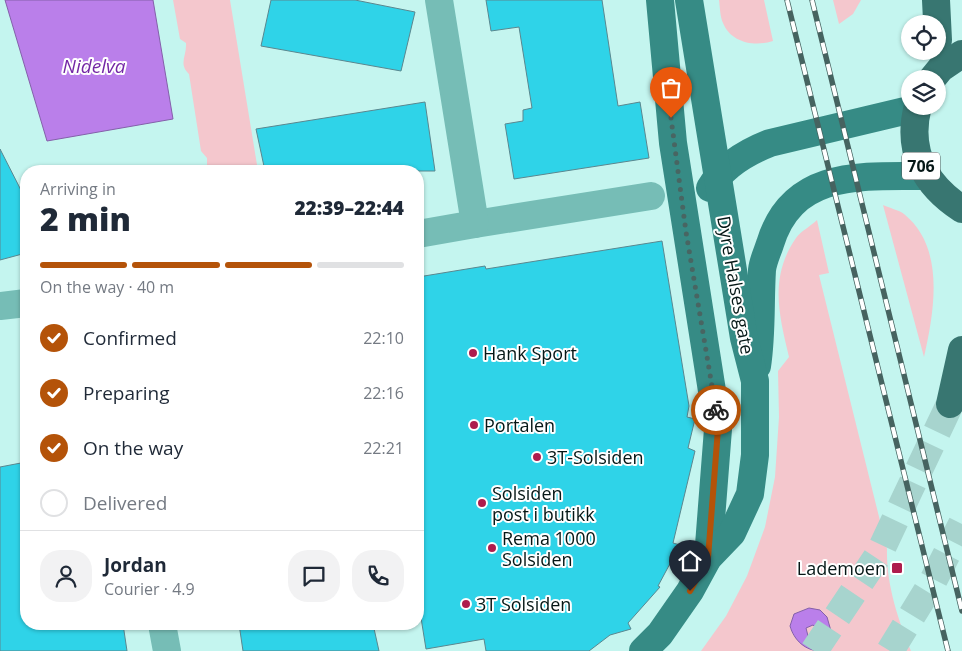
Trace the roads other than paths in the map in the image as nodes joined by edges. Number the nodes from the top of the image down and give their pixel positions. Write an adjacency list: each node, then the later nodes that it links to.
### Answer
1 (440, 0): 14 (street)
2 (660, 0): 15 (main road, Dyre Halses gate)
3 (689, 0): 10 (main road, Dyre Halses gate)
4 (936, 0): 5 (highway)
5 (937, 15)
6 (962, 54): 7 (highway)
7 (939, 70)
8 (901, 111): 10 (main road)
9 (917, 115): 11 (highway, 706)
10 (717, 176): 15 (main road); 20 (main road, Dyre Halses gate)
11 (926, 176): 13 (highway, 706); 20 (main road)
12 (651, 196): 14 (street)
13 (962, 209)
14 (475, 224): 16 (street)
15 (686, 232): 22 (main road, Dyre Halses gate)
16 (424, 233)
17 (20, 304): 18 (street)
18 (0, 306)
19 (962, 350): 21 (highway)
20 (755, 381): 22 (main road, Dyre Halses gate)
21 (950, 404)
22 (708, 558): 25 (main road, Dyre Halses gate)
23 (163, 630): 24 (street)
24 (167, 651)
25 (643, 651)

